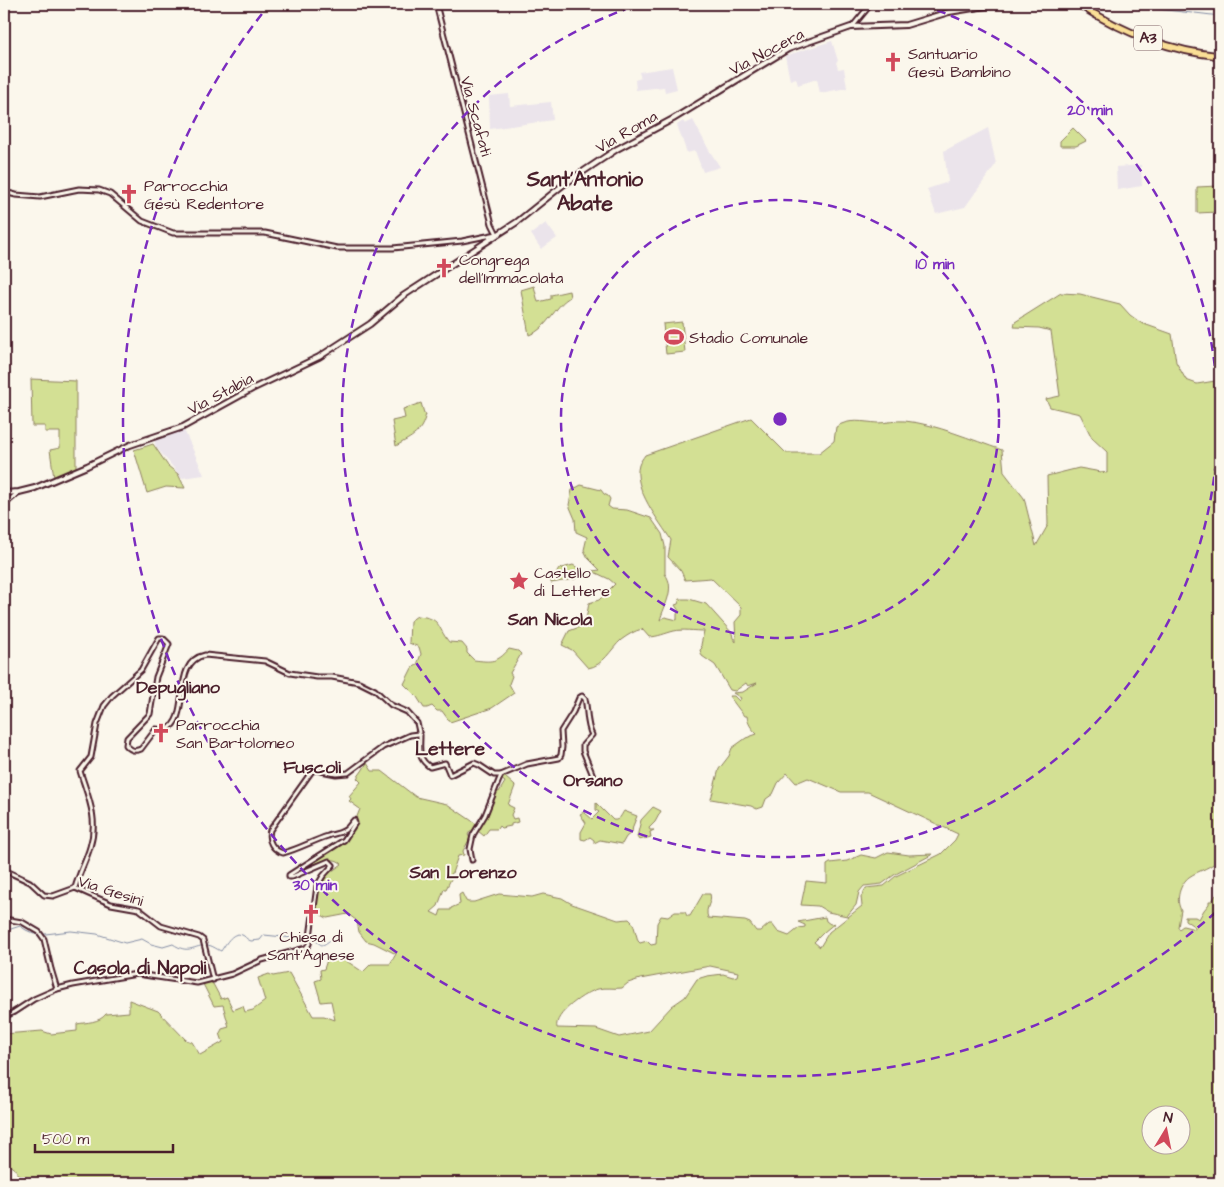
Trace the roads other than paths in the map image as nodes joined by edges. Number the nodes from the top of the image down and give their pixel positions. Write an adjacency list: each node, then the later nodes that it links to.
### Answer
1 (436, 4): 11 (street, Via Scafati)
2 (871, 4): 7 (street)
3 (988, 4): 4 (main road, Via Nocera); 7 (main road, Via Nocera)
4 (998, 4)
5 (1078, 4): 8 (highway, A3)
6 (1082, 4): 8 (highway, A3)
7 (851, 28): 9 (main road, Via Nocera)
8 (1220, 55)
9 (688, 110): 11 (main road, Via Roma)
10 (4, 192): 11 (street)
11 (497, 234): 12 (main road, Via Roma)
12 (430, 279): 14 (main road, Via Stabia)
13 (4, 492): 14 (main road, Via Stabia)
14 (19, 492): 15 (street)
15 (4, 504)
16 (419, 734): 17 (street); 21 (street); 23 (street)
17 (501, 775): 18 (street); 19 (street)
18 (594, 778)
19 (472, 860)
20 (4, 870): 21 (street, Via Gesini)
21 (76, 888): 23 (street, Via Gesini)
22 (4, 919): 24 (street)
23 (213, 980): 24 (street)
24 (57, 989): 25 (street)
25 (4, 1017)

